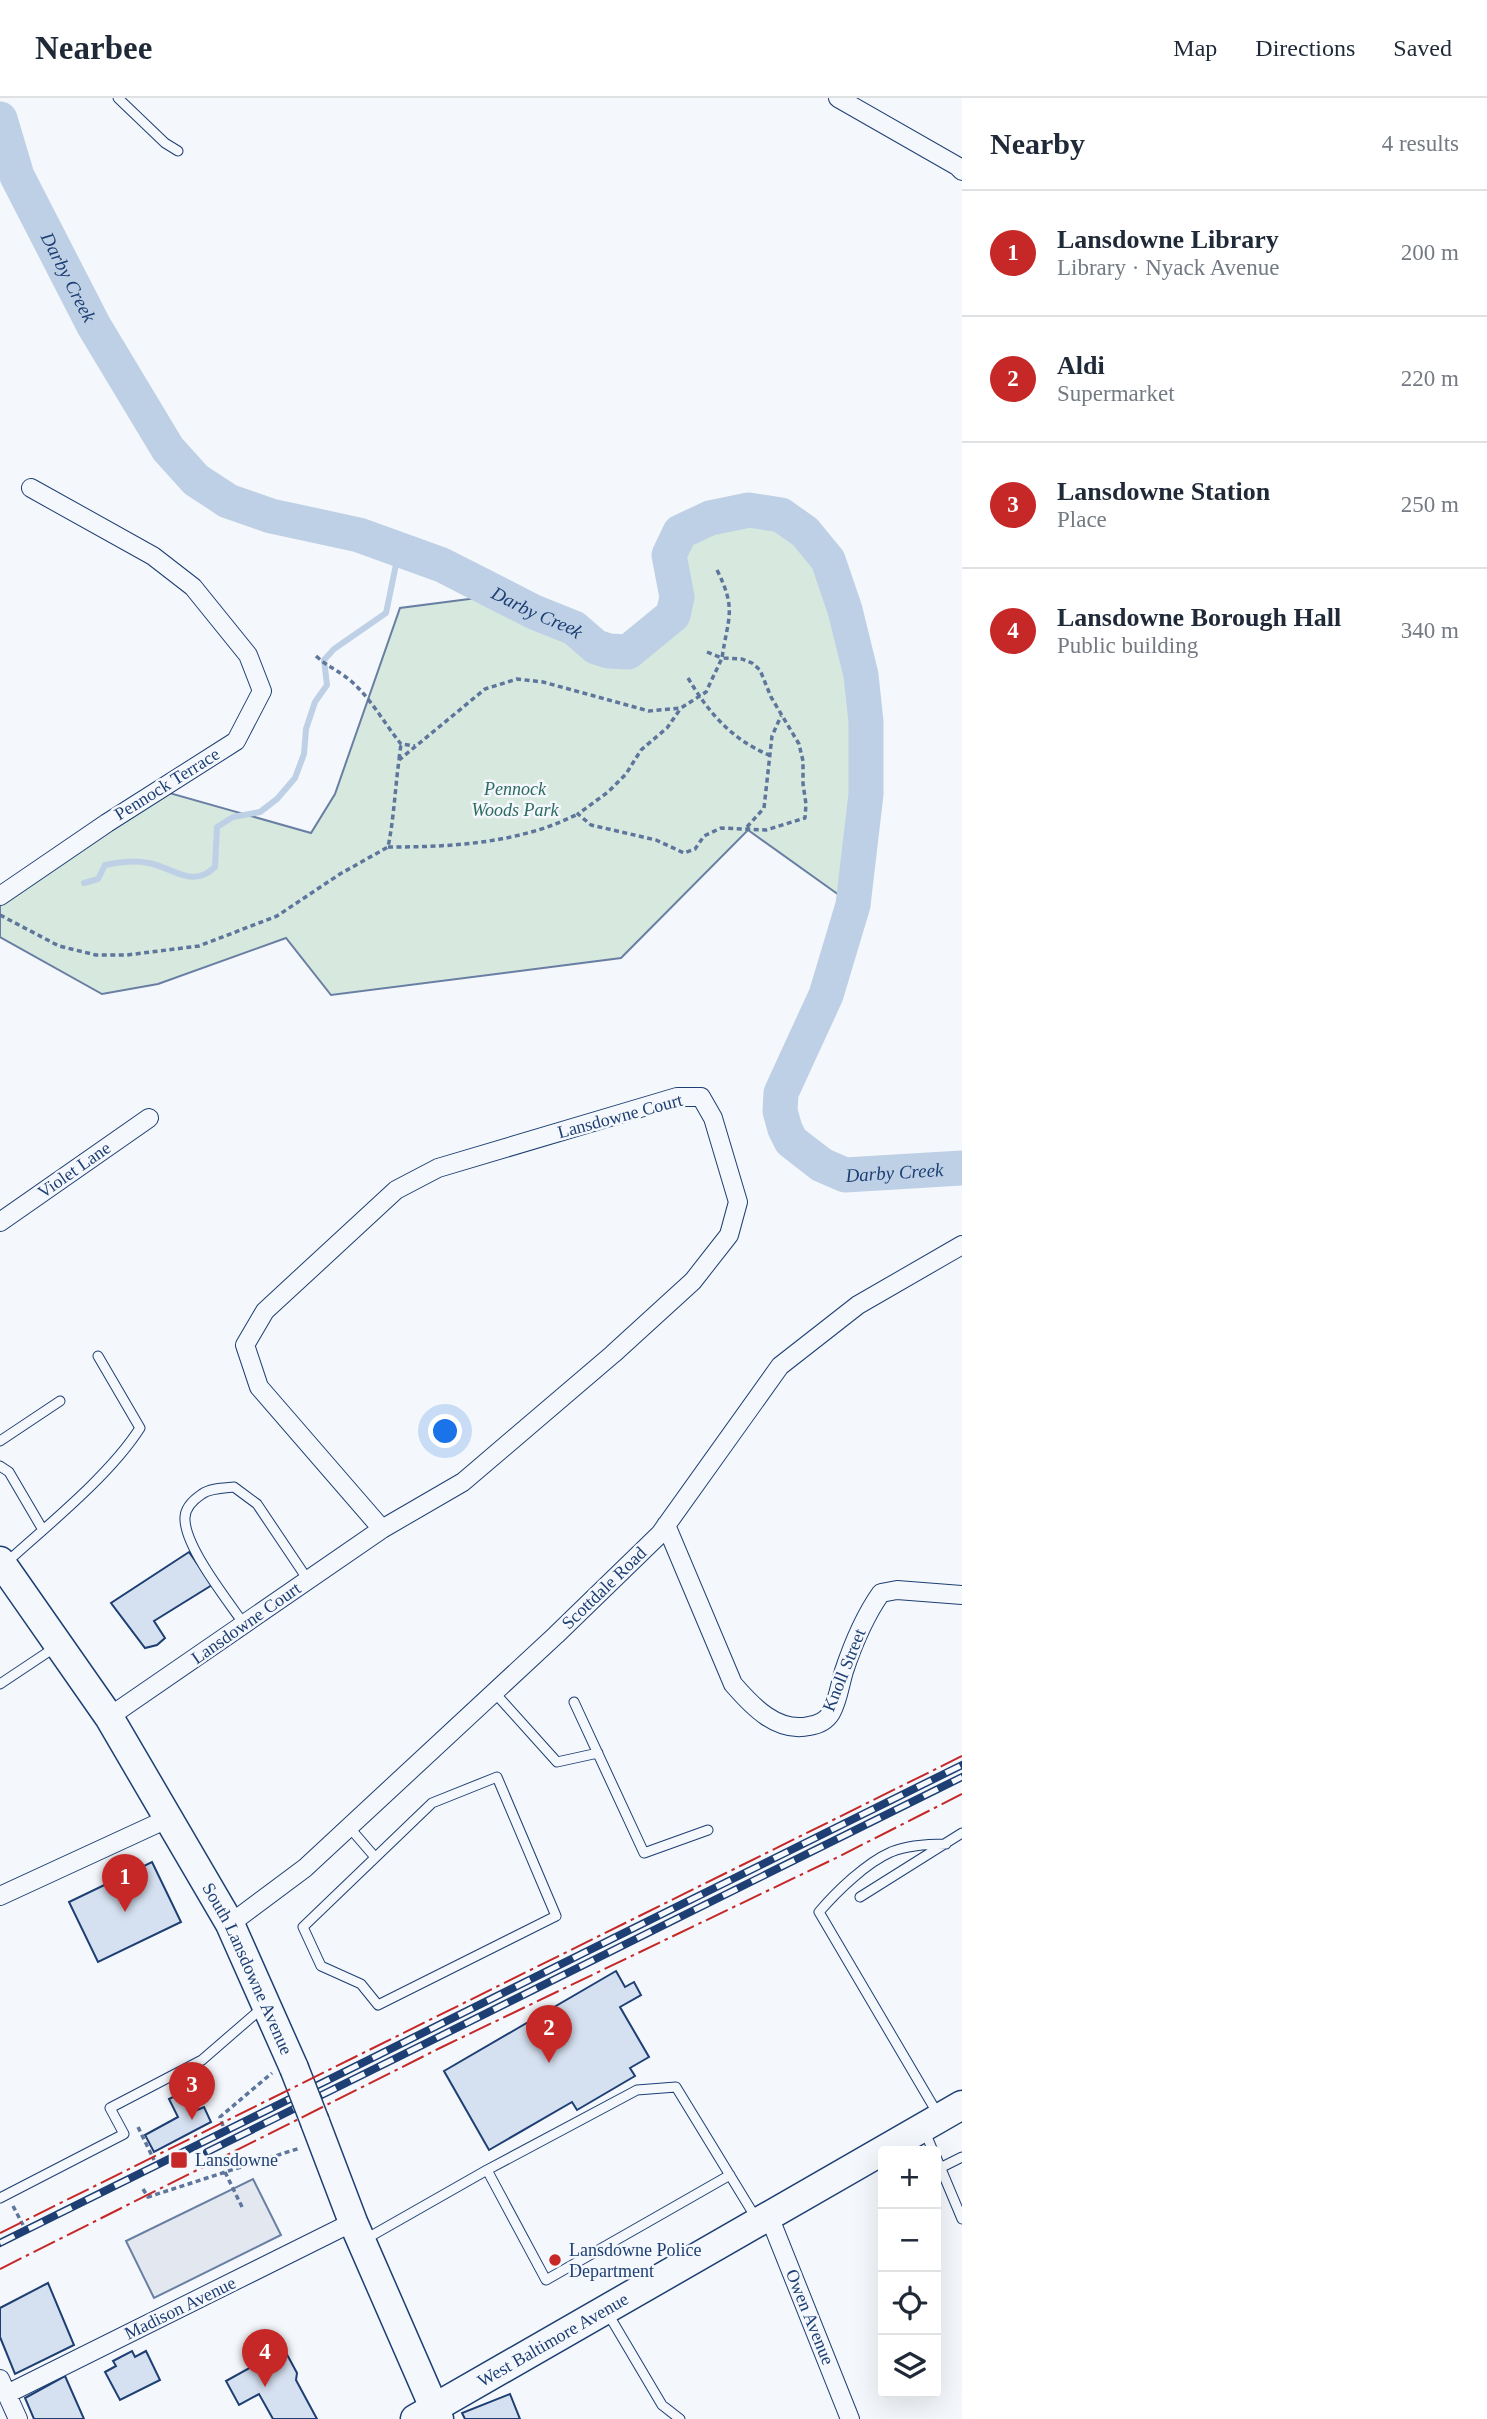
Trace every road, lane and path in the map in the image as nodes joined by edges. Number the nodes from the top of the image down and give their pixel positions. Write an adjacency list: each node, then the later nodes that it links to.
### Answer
1 (118, 98): 3 (lane)
2 (838, 98): 4 (street)
3 (178, 151)
4 (960, 165)
5 (31, 488): 21 (street, Pennock Terrace)
6 (717, 570): 9 (path)
7 (707, 652): 9 (path)
8 (316, 656): 14 (path)
9 (722, 658): 11 (path); 13 (path)
10 (688, 678): 11 (path)
11 (699, 697): 12 (path); 16 (path)
12 (681, 708): 15 (path); 18 (path)
13 (781, 716): 16 (path); 19 (path)
14 (401, 744): 15 (path); 17 (path)
15 (415, 746): 17 (path)
16 (769, 755): 19 (path)
17 (399, 760): 20 (path)
18 (578, 814): 19 (path); 20 (path)
19 (746, 828)
20 (388, 847): 22 (path)
21 (0, 897)
22 (0, 915)
23 (149, 1118): 24 (street, Violet Lane)
24 (0, 1222)
25 (962, 1245): 30 (street, Scottdale Road)
26 (98, 1356): 32 (lane)
27 (60, 1401): 28 (lane)
28 (0, 1441)
29 (0, 1466): 32 (lane)
30 (666, 1525): 35 (street, Knoll Street); 39 (street, Scottdale Road)
31 (382, 1529): 31 (street, Lansdowne Court); 34 (street, Lansdowne Court)
32 (43, 1530): 33 (lane)
33 (2, 1564): 37 (main road, South Lansdowne Avenue)
34 (308, 1580): 36 (street, Lansdowne Court); 36 (lane)
35 (962, 1595)
36 (244, 1624): 41 (street, Lansdowne Court)
37 (59, 1645): 38 (lane); 41 (main road, South Lansdowne Avenue)
38 (0, 1684)
39 (494, 1692): 42 (lane); 44 (street, Scottdale Road)
40 (574, 1702): 42 (lane)
41 (109, 1717): 43 (main road, South Lansdowne Avenue)
42 (598, 1753): 45 (lane)
43 (167, 1819): 49 (street); 51 (main road, South Lansdowne Avenue)
44 (349, 1827): 48 (lane); 51 (street, Scottdale Road)
45 (708, 1830)
46 (962, 1833): 47 (lane)
47 (946, 1844): 50 (lane); 55 (lane)
48 (374, 1856): 48 (lane)
49 (0, 1896)
50 (860, 1896)
51 (230, 1924): 52 (main road, South Lansdowne Avenue)
52 (266, 2004): 53 (main road, South Lansdowne Avenue); 54 (lane)
53 (293, 2066): 56 (path); 57 (main road, South Lansdowne Avenue, bridge)
54 (125, 2100): 59 (path); 66 (lane)
55 (939, 2125): 68 (main road, West Baltimore Avenue)
56 (223, 2126)
57 (319, 2132): 63 (path); 71 (main road, South Lansdowne Avenue)
58 (962, 2157): 60 (lane)
59 (154, 2160)
60 (941, 2168)
61 (487, 2170): 64 (lane); 64 (lane); 71 (lane)
62 (941, 2170): 69 (lane)
63 (225, 2172): 65 (path); 67 (path)
64 (730, 2175): 68 (lane)
65 (143, 2189)
66 (4, 2197): 70 (path)
67 (243, 2209)
68 (764, 2219): 72 (main road, West Baltimore Avenue); 77 (street, Owen Avenue)
69 (962, 2219)
70 (23, 2225)
71 (357, 2232): 73 (street, Madison Avenue); 74 (main road, South Lansdowne Avenue)
72 (606, 2310): 74 (main road, West Baltimore Avenue); 76 (lane)
73 (3, 2386): 75 (street)
74 (429, 2415)
75 (18, 2419)
76 (680, 2419)
77 (850, 2419)

